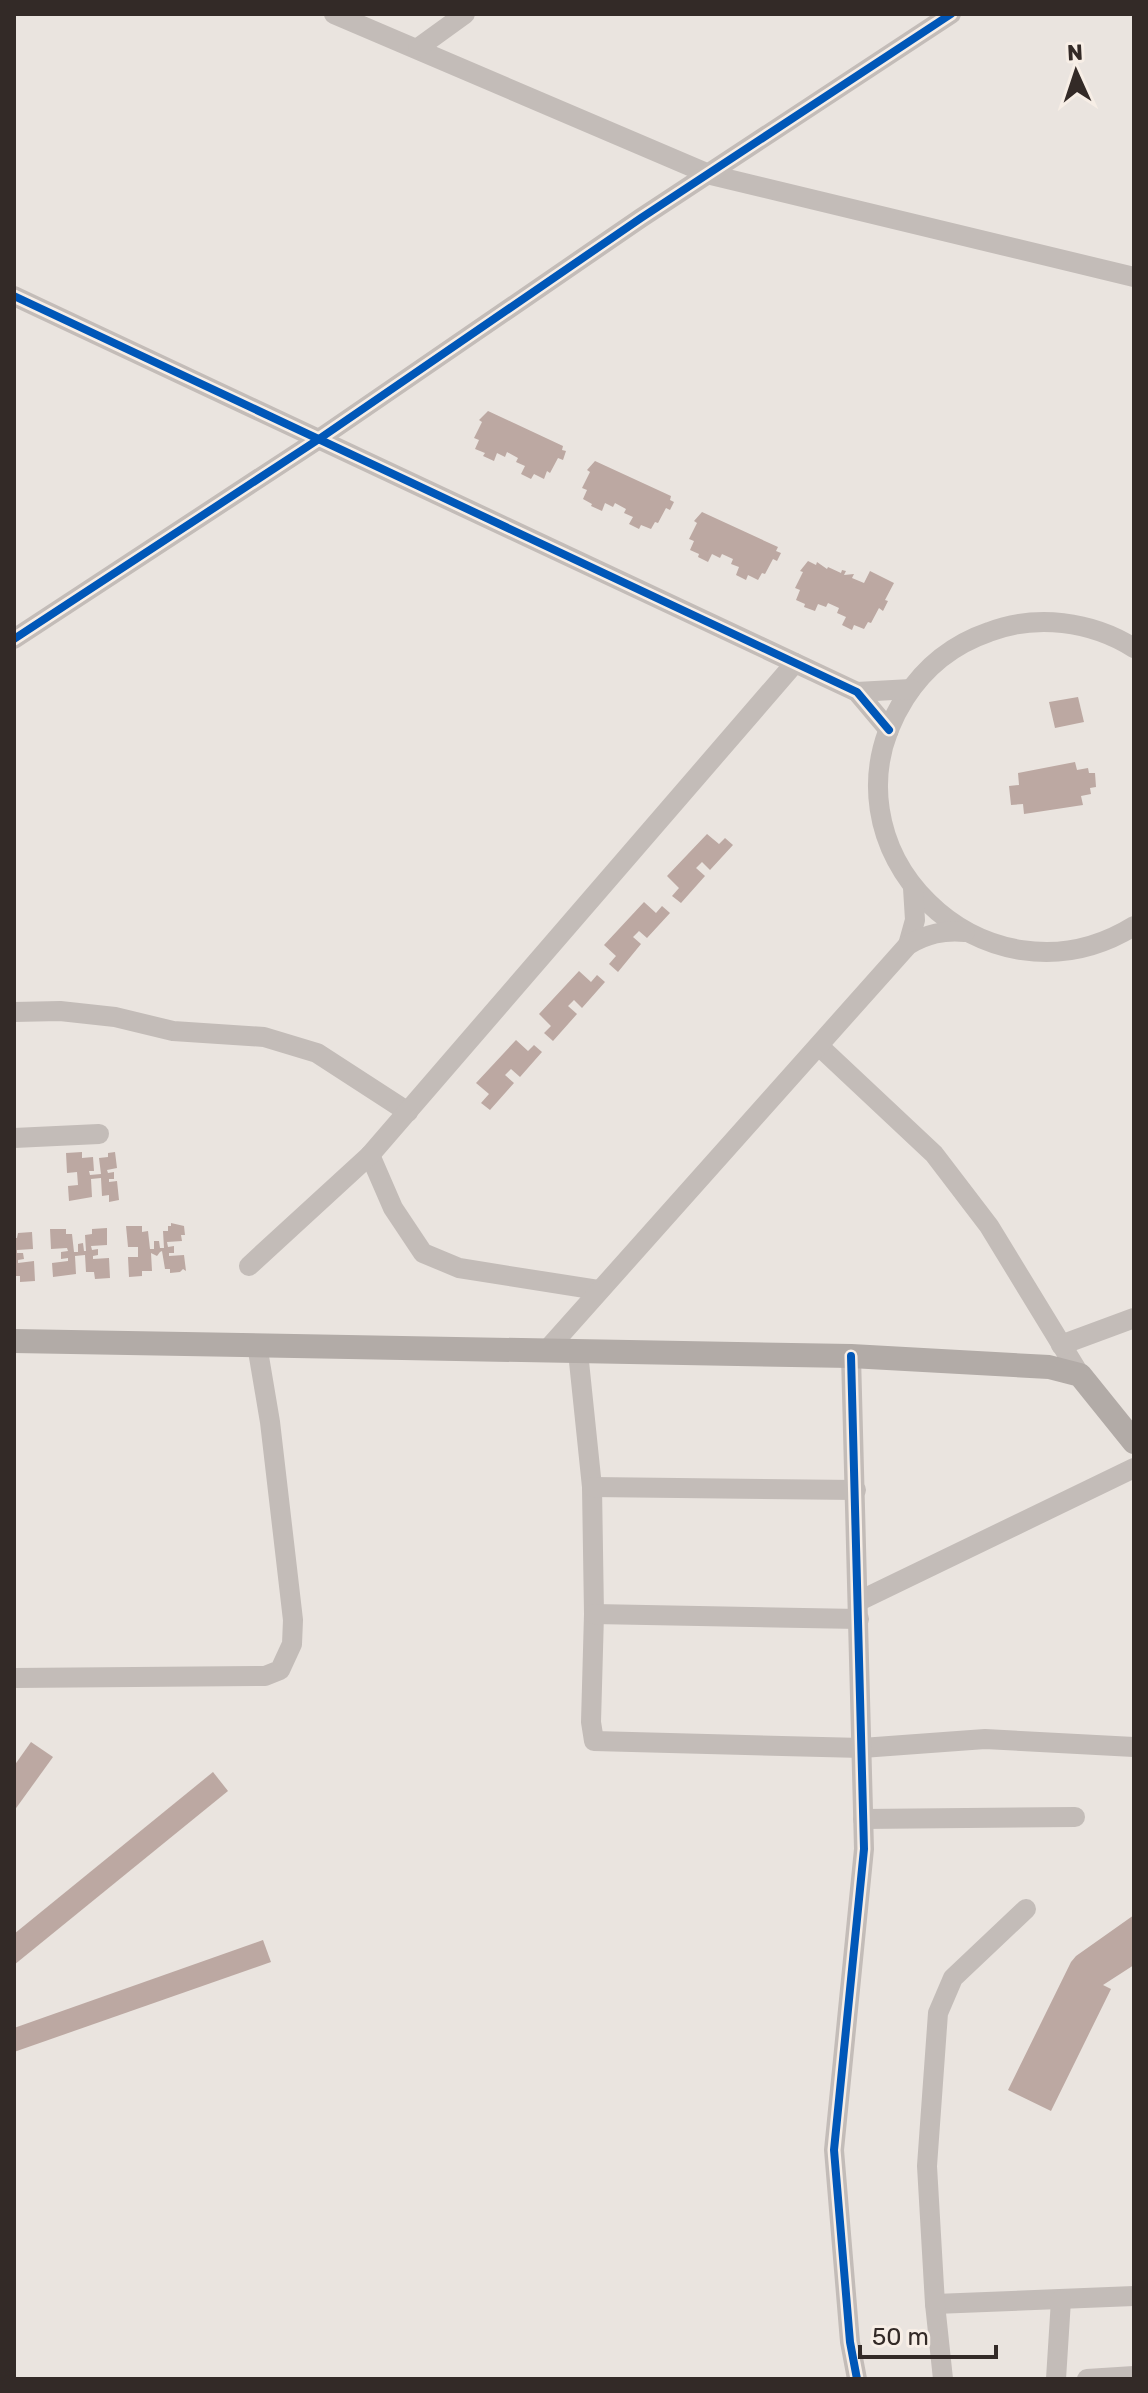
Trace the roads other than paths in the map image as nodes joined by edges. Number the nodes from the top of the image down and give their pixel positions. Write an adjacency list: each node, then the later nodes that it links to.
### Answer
1 (334, 14): 4 (street)
2 (465, 14): 4 (street)
3 (951, 14): 5 (street)
4 (418, 48): 5 (street)
5 (711, 175): 6 (street); 8 (street)
6 (1134, 277)
7 (14, 296): 8 (street)
8 (319, 439): 9 (street); 11 (street)
9 (14, 639)
10 (1134, 648): 12 (street)
11 (795, 663): 13 (street); 21 (street)
12 (911, 689): 13 (street); 14 (street)
13 (857, 692): 14 (street)
14 (889, 730): 15 (street)
15 (913, 888): 17 (street); 18 (street)
16 (1134, 926): 17 (street)
17 (965, 932): 18 (street)
18 (908, 945): 20 (street)
19 (14, 1012): 21 (street)
20 (820, 1047): 26 (street); 30 (street)
21 (408, 1112): 24 (street)
22 (99, 1134): 23 (street)
23 (14, 1138)
24 (370, 1155): 25 (street); 26 (street)
25 (249, 1266)
26 (598, 1290): 31 (street)
27 (1134, 1318): 30 (street)
28 (14, 1341): 29 (main road)
29 (257, 1345): 31 (main road); 41 (street)
30 (1061, 1345): 34 (street)
31 (546, 1351): 32 (main road)
32 (578, 1352): 33 (main road); 37 (street)
33 (851, 1356): 34 (main road); 38 (street)
34 (1080, 1375): 35 (main road)
35 (1134, 1442)
36 (1134, 1468): 39 (street)
37 (592, 1487): 38 (street); 40 (street)
38 (856, 1490): 39 (street)
39 (859, 1610): 40 (street); 43 (street)
40 (594, 1614): 43 (street)
41 (14, 1678)
42 (1134, 1747): 43 (street)
43 (862, 1748): 45 (street)
44 (1075, 1817): 45 (street)
45 (863, 1819): 51 (street)
46 (1026, 1909): 49 (street)
47 (1134, 2296): 48 (street)
48 (1061, 2300): 49 (street); 53 (street)
49 (935, 2304): 52 (street)
50 (1134, 2376): 54 (street)
51 (857, 2379)
52 (943, 2379)
53 (1056, 2379)
54 (1087, 2379)

